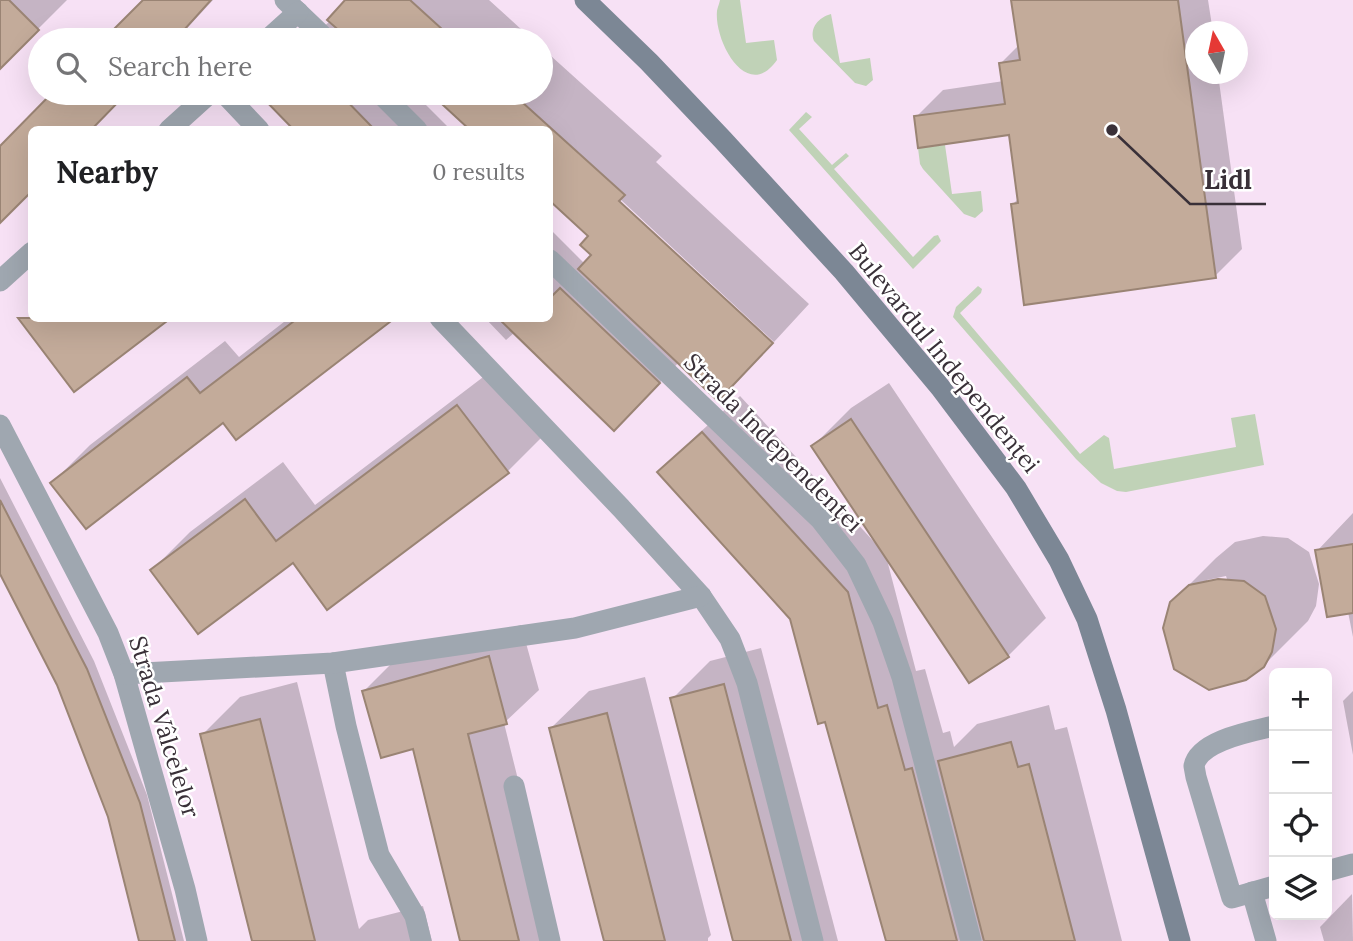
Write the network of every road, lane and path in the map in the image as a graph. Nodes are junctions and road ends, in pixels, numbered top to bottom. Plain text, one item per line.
1 (585, 0) edge
2 (291, 6) edge
3 (275, 28) edge
4 (314, 28) edge
5 (197, 105) edge
6 (235, 105) edge
7 (392, 105) edge
8 (173, 126) edge
9 (255, 126) edge
10 (413, 126) edge
11 (28, 256) edge
12 (553, 263) edge
13 (0, 281) edge
14 (444, 322) edge
15 (0, 425) edge
16 (701, 597) junction
17 (333, 663) junction
18 (124, 674) junction
19 (1269, 727) edge
20 (514, 786) dead end
21 (1353, 864) edge
22 (1332, 870) edge
23 (1269, 887) edge
24 (1252, 892) junction
25 (197, 941) edge
26 (421, 941) edge
27 (550, 941) edge
28 (813, 941) edge
29 (971, 941) edge
30 (1180, 941) edge
31 (1266, 941) edge

1 - 30 main road, Bulevardul Independenței
2 - 3 street
2 - 4 street
5 - 8 street
6 - 9 street
7 - 10 street
11 - 13 street
12 - 29 street, Strada Independenței
14 - 16 street
15 - 18 street, Strada Vâlcelelor
16 - 17 street
16 - 28 street
17 - 18 street
17 - 26 street
18 - 25 street, Strada Vâlcelelor
19 - 24 street
20 - 27 street
21 - 22 street
23 - 24 street
24 - 31 street

